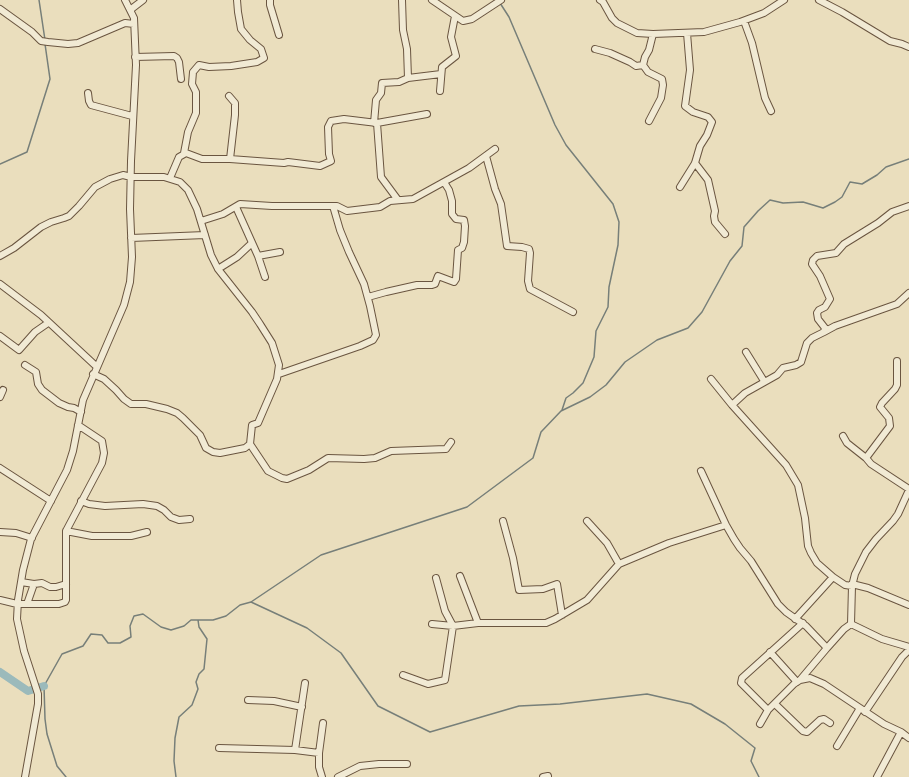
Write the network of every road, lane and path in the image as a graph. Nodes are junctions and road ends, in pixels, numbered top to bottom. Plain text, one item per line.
1 (125, 0) edge
2 (143, 0) edge
3 (237, 0) edge
4 (270, 0) edge
5 (402, 0) edge
6 (432, 0) edge
7 (501, 0) edge
8 (784, 0) edge
9 (820, 0) edge
10 (603, 1) edge
11 (0, 9) edge
12 (130, 10) junction
13 (455, 16) junction
14 (744, 21) junction
15 (134, 24) junction
16 (687, 33) junction
17 (279, 34) dead end
18 (653, 34) junction
19 (909, 47) edge
20 (595, 49) dead end
21 (135, 57) junction
22 (643, 65) junction
23 (441, 74) junction
24 (408, 78) junction
25 (181, 79) dead end
26 (440, 91) dead end
27 (88, 92) dead end
28 (230, 96) dead end
29 (771, 111) dead end
30 (427, 114) dead end
31 (132, 116) junction
32 (649, 121) dead end
33 (376, 123) junction
34 (495, 150) dead end
35 (184, 153) junction
36 (486, 156) junction
37 (230, 159) junction
38 (695, 164) junction
39 (131, 177) junction
40 (170, 178) junction
41 (444, 182) junction
42 (680, 187) dead end
43 (398, 200) junction
44 (236, 206) junction
45 (333, 206) junction
46 (909, 206) edge
47 (201, 221) junction
48 (725, 234) dead end
49 (205, 235) junction
50 (131, 238) junction
51 (252, 243) junction
52 (280, 252) dead end
53 (0, 256) edge
54 (258, 256) junction
55 (218, 270) junction
56 (265, 277) dead end
57 (0, 284) edge
58 (909, 294) edge
59 (368, 297) junction
60 (573, 312) dead end
61 (48, 323) junction
62 (824, 332) junction
63 (0, 336) edge
64 (746, 352) dead end
65 (897, 361) dead end
66 (26, 365) dead end
67 (97, 367) junction
68 (93, 374) junction
69 (279, 374) junction
70 (711, 379) dead end
71 (764, 381) junction
72 (732, 405) junction
73 (81, 412) junction
74 (78, 425) junction
75 (843, 436) dead end
76 (451, 442) dead end
77 (250, 444) junction
78 (866, 458) junction
79 (0, 468) edge
80 (701, 471) dead end
81 (909, 489) edge
82 (51, 501) junction
83 (81, 501) junction
84 (190, 519) dead end
85 (502, 521) dead end
86 (587, 521) dead end
87 (726, 525) junction
88 (66, 531) junction
89 (0, 532) edge
90 (147, 532) dead end
91 (32, 538) junction
92 (619, 564) junction
93 (460, 576) dead end
94 (833, 577) junction
95 (436, 578) dead end
96 (21, 582) junction
97 (34, 584) junction
98 (66, 584) junction
99 (852, 585) junction
100 (0, 600) edge
101 (17, 604) junction
102 (27, 604) junction
103 (909, 605) edge
104 (562, 614) junction
105 (795, 619) junction
106 (478, 623) junction
107 (803, 623) junction
108 (432, 624) dead end
109 (851, 624) junction
110 (453, 626) junction
111 (827, 648) junction
112 (909, 648) edge
113 (770, 652) junction
114 (403, 675) dead end
115 (799, 681) junction
116 (306, 683) dead end
117 (248, 700) dead end
118 (775, 704) junction
119 (302, 707) junction
120 (768, 710) junction
121 (862, 710) junction
122 (323, 723) dead end
123 (830, 723) dead end
124 (760, 724) dead end
125 (901, 732) junction
126 (909, 738) edge
127 (837, 746) dead end
128 (219, 748) dead end
129 (295, 750) junction
130 (319, 753) junction
131 (407, 764) dead end
132 (25, 777) edge
133 (322, 777) edge
134 (338, 777) edge
135 (877, 777) edge

1 - 12 street
2 - 12 street
3 - 35 street
4 - 17 street
5 - 24 street
6 - 13 street
7 - 13 street
8 - 14 street
9 - 19 street
10 - 18 street
11 - 15 street
12 - 15 street
13 - 23 street
14 - 16 street
14 - 29 street
15 - 21 street
16 - 18 street
16 - 38 street
18 - 22 street
20 - 22 street
21 - 25 street
21 - 31 street
22 - 32 street
23 - 24 street
23 - 26 street
24 - 33 street
27 - 31 street
28 - 37 street
30 - 33 street
31 - 39 street
33 - 37 street
33 - 43 street
34 - 36 street
35 - 37 street
35 - 40 street
36 - 41 street
36 - 60 street
38 - 42 street
38 - 48 street
39 - 40 street
39 - 50 street
39 - 53 street
40 - 47 street
41 - 43 street
41 - 59 street
43 - 45 street
44 - 45 street
44 - 47 street
44 - 51 street
45 - 59 street
46 - 62 street
47 - 49 street
49 - 50 street
49 - 55 street
50 - 67 street
51 - 54 street
51 - 55 street
52 - 54 street
54 - 56 street
55 - 69 street
57 - 61 street
58 - 62 street
59 - 69 street
61 - 63 street
61 - 67 street
62 - 71 street
64 - 71 street
65 - 78 street
66 - 73 street
67 - 68 street
68 - 73 street
68 - 77 street
69 - 77 street
70 - 72 street
71 - 72 street
72 - 94 street
73 - 74 street
74 - 82 street
74 - 83 street
75 - 78 street
76 - 77 street
78 - 81 street
79 - 82 street
80 - 87 street
81 - 99 street
82 - 91 street
83 - 84 street
83 - 88 street
85 - 104 street
86 - 92 street
87 - 92 street
87 - 105 street
88 - 90 street
88 - 98 street
89 - 91 street
91 - 96 street
92 - 104 street
93 - 106 street
94 - 99 street
94 - 105 street
95 - 110 street
96 - 97 street
96 - 101 street
97 - 98 street
97 - 102 street
98 - 102 street
99 - 103 street
99 - 109 street
100 - 101 street
101 - 102 street
101 - 132 street
104 - 106 street
105 - 107 street
106 - 110 street
107 - 111 street
107 - 113 street
108 - 110 street
109 - 111 street
109 - 112 street
110 - 114 street
111 - 115 street
112 - 121 street
113 - 115 street
113 - 120 street
115 - 118 street
115 - 121 street
116 - 119 street
117 - 119 street
118 - 120 street
118 - 123 street
119 - 129 street
120 - 124 street
121 - 125 street
121 - 127 street
122 - 130 street
125 - 126 street
125 - 135 street
128 - 129 street
129 - 130 street
130 - 133 street
131 - 134 street

